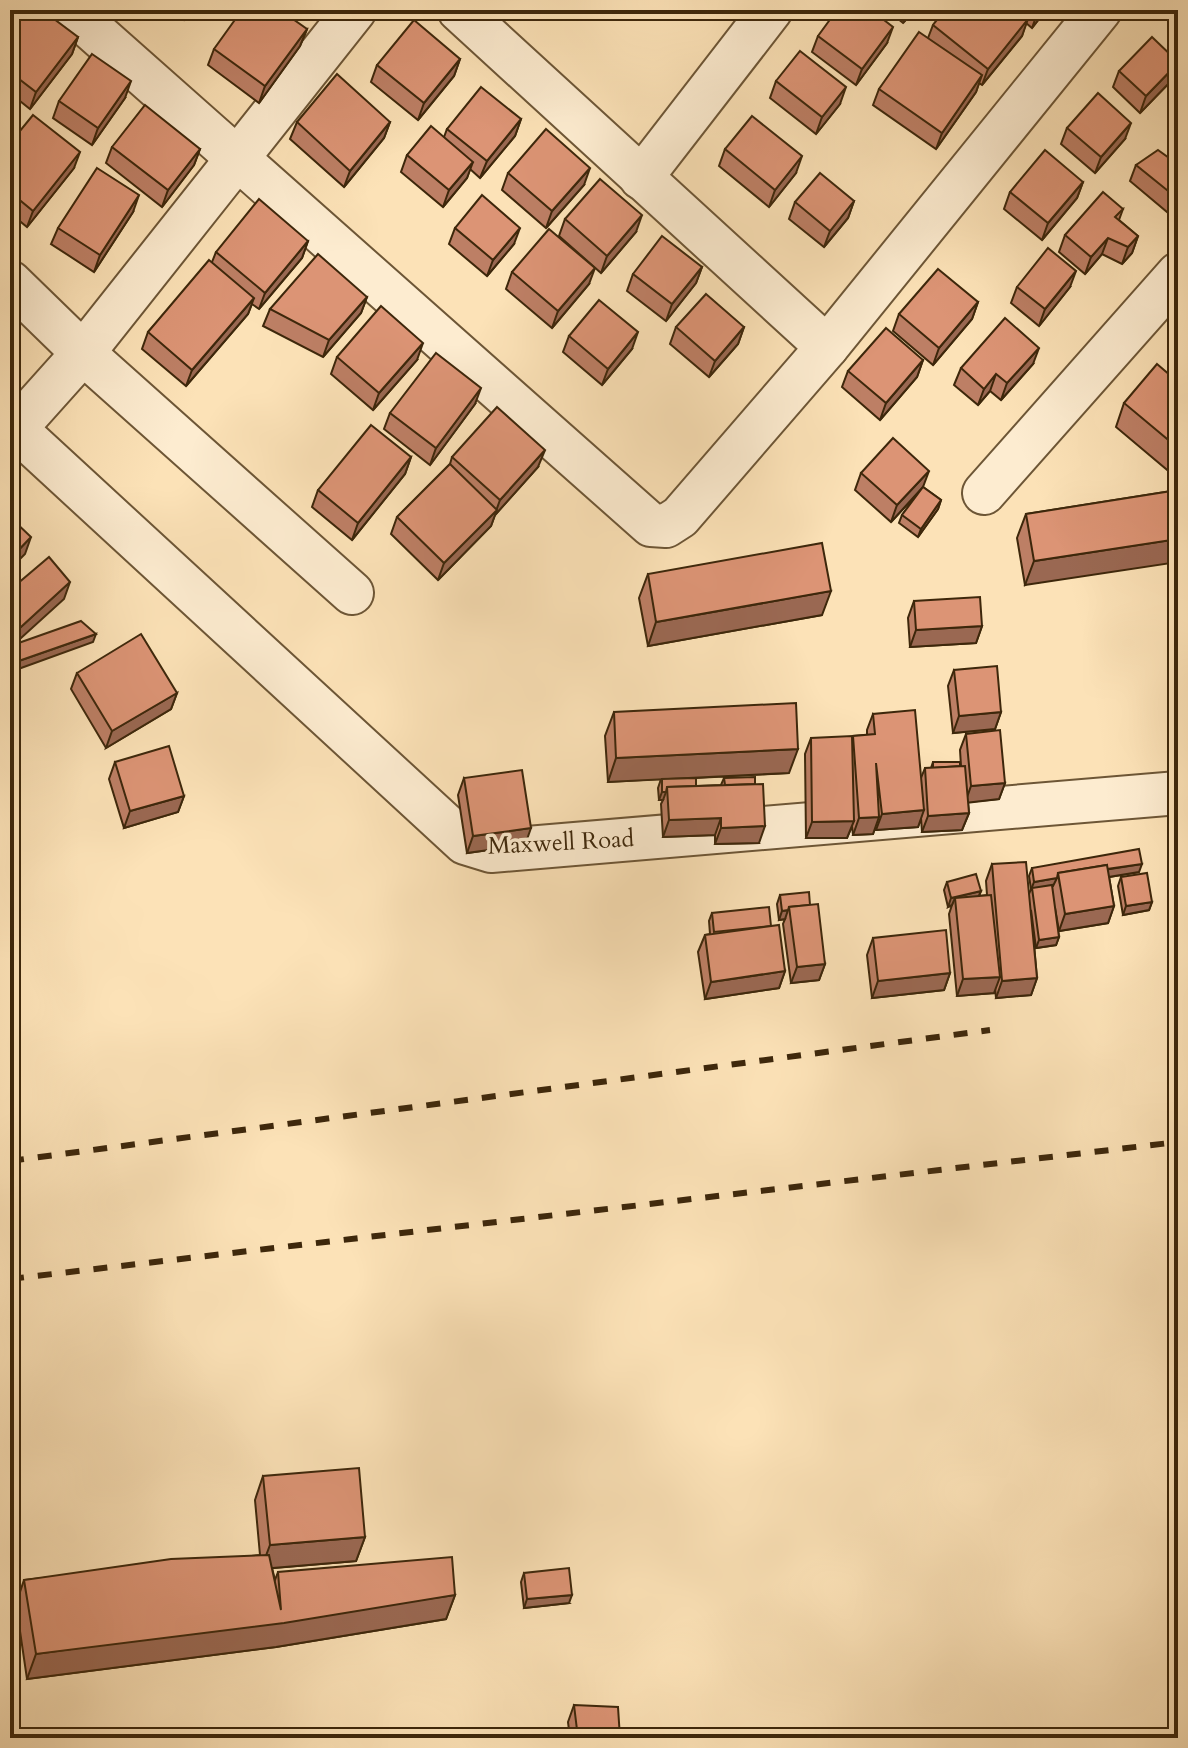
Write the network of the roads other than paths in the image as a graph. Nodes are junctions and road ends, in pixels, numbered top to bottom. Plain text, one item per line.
1 (70, 10) edge
2 (355, 10) edge
3 (459, 10) edge
4 (771, 10) edge
5 (1100, 10) edge
6 (236, 161) junction
7 (641, 178) junction
8 (1178, 274) edge
9 (10, 282) edge
10 (827, 347) junction
11 (83, 353) junction
12 (12, 426) edge
13 (984, 493) dead end
14 (352, 593) dead end
15 (1178, 793) edge

1 - 6 street
2 - 6 street
3 - 7 street
4 - 7 street
5 - 10 street
6 - 10 street
6 - 11 street
7 - 10 street
8 - 13 street
9 - 11 street
11 - 12 street
11 - 14 street
12 - 15 street, Maxwell Road

